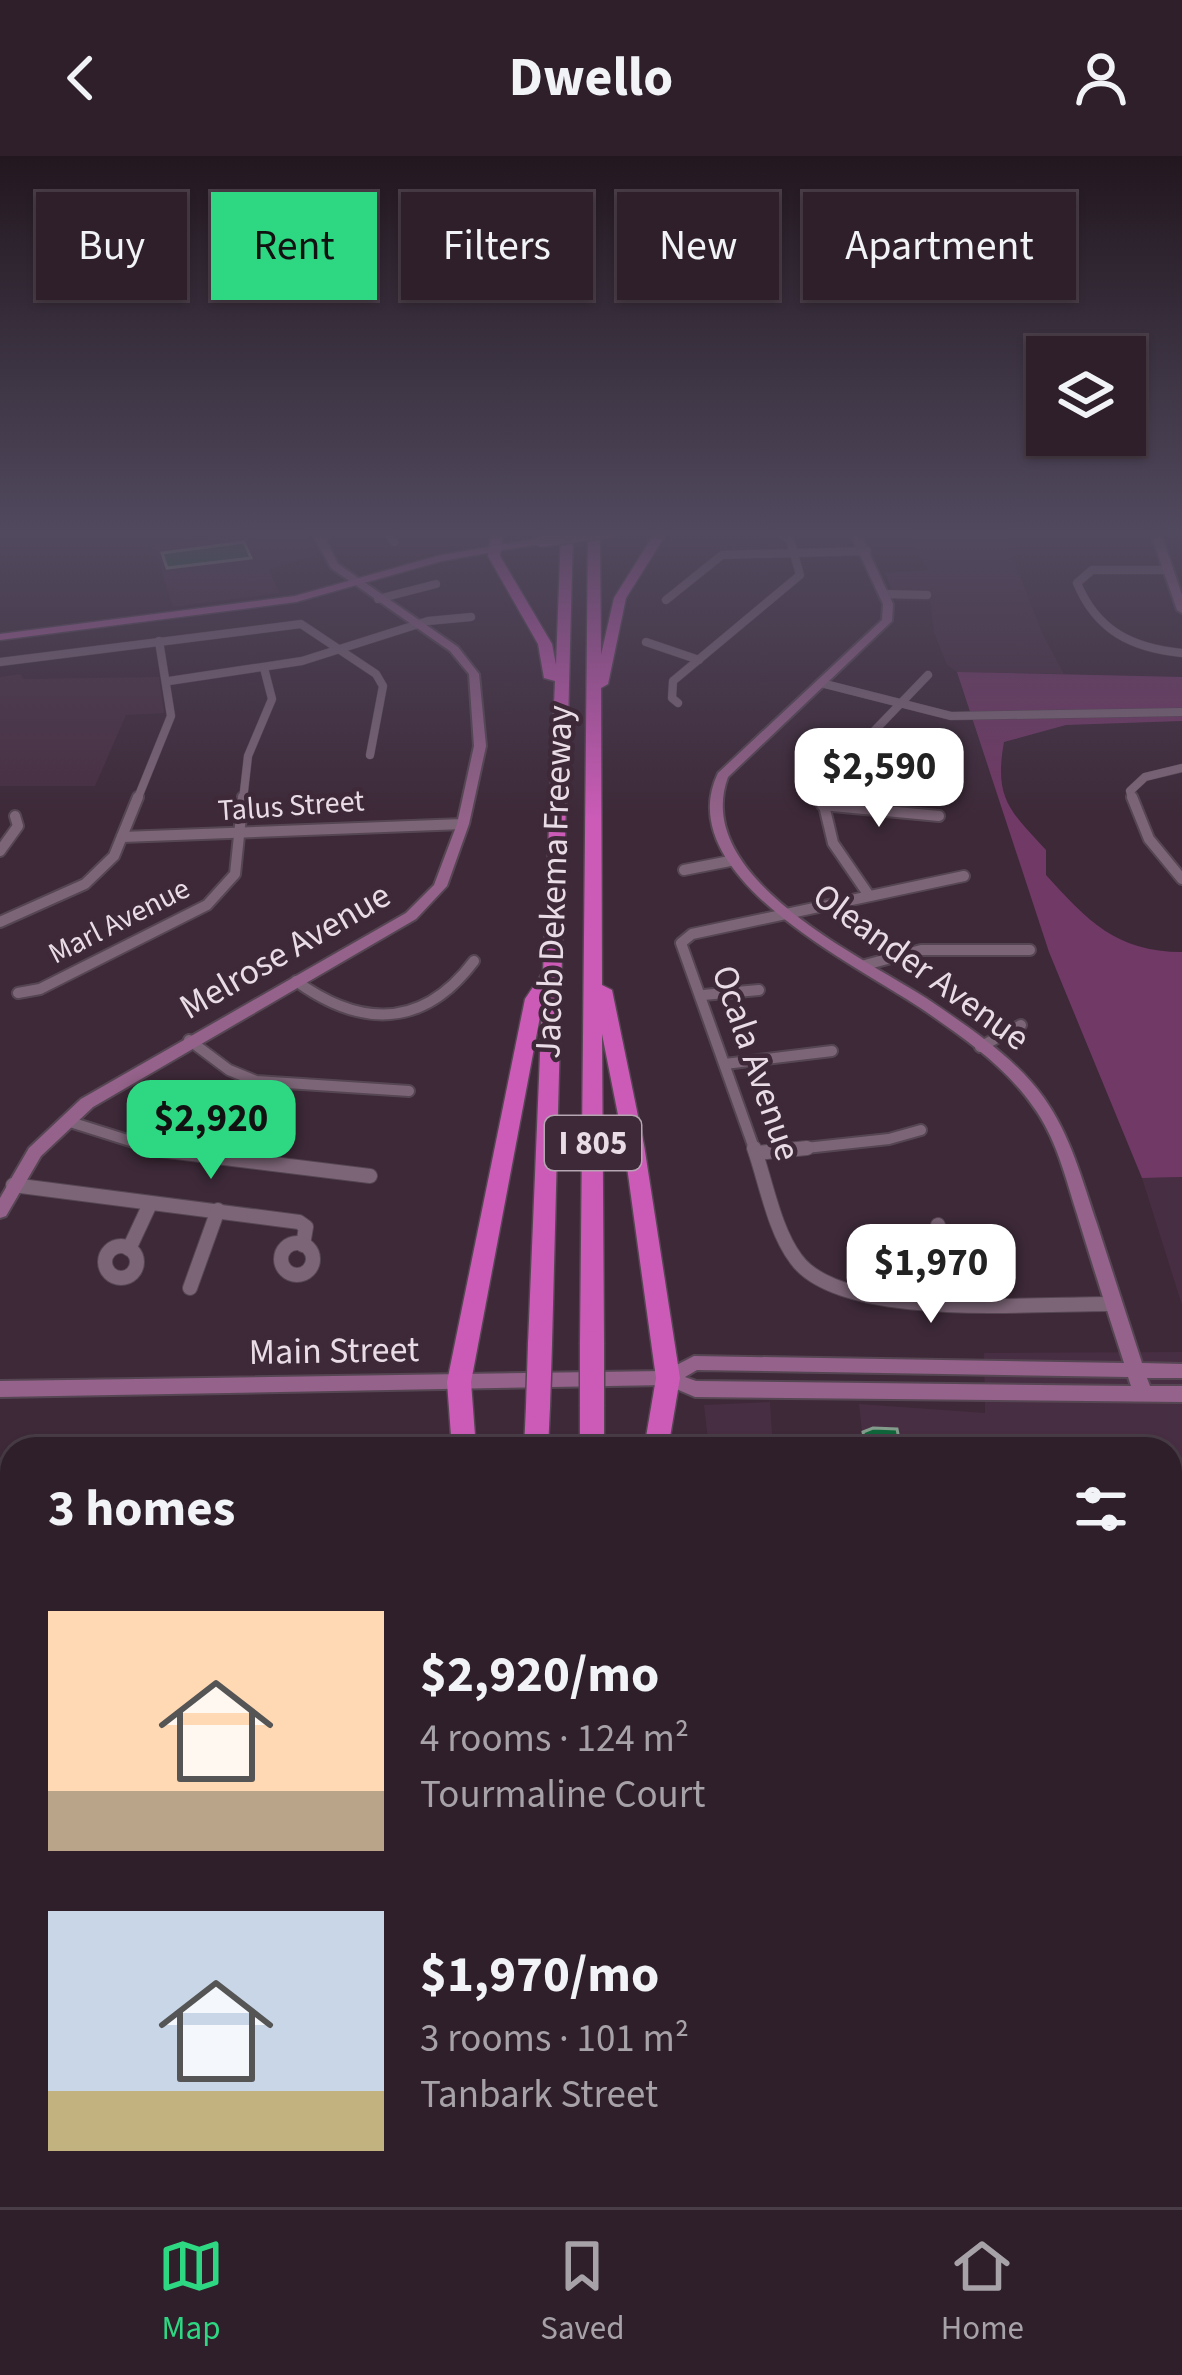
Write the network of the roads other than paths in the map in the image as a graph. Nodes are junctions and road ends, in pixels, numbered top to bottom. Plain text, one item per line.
1 (56, 627) edge
2 (278, 627) edge
3 (305, 627) edge
4 (412, 627) edge
5 (420, 627) edge
6 (534, 627) edge
7 (561, 627) edge
8 (593, 627) edge
9 (614, 627) edge
10 (740, 627) edge
11 (881, 627) edge
12 (1103, 627) edge
13 (0, 634) edge
14 (159, 641) junction
15 (646, 642) dead end
16 (340, 650) junction
17 (1182, 653) edge
18 (699, 660) junction
19 (0, 662) edge
20 (264, 668) junction
21 (928, 675) dead end
22 (169, 681) junction
23 (821, 683) junction
24 (678, 703) dead end
25 (899, 705) junction
26 (1182, 712) edge
27 (557, 715) junction
28 (592, 725) junction
29 (860, 745) junction
30 (370, 755) dead end
31 (920, 761) dead end
32 (1182, 768) edge
33 (822, 805) junction
34 (15, 816) dead end
35 (939, 816) dead end
36 (463, 824) junction
37 (239, 833) junction
38 (122, 837) junction
39 (0, 851) edge
40 (735, 860) junction
41 (684, 870) dead end
42 (964, 876) dead end
43 (1182, 879) edge
44 (868, 894) junction
45 (790, 913) junction
46 (0, 922) edge
47 (593, 942) junction
48 (1030, 950) dead end
49 (474, 961) dead end
50 (866, 965) junction
51 (551, 970) junction
52 (296, 980) junction
53 (759, 990) dead end
54 (18, 993) dead end
55 (703, 995) junction
56 (1021, 1025) dead end
57 (189, 1040) junction
58 (980, 1047) junction
59 (832, 1051) dead end
60 (725, 1064) junction
61 (409, 1091) dead end
62 (67, 1120) junction
63 (921, 1130) dead end
64 (756, 1154) junction
65 (370, 1176) dead end
66 (13, 1185) junction
67 (150, 1204) junction
68 (218, 1210) junction
69 (0, 1212) edge
70 (938, 1225) dead end
71 (303, 1245) dead end
72 (129, 1249) dead end
73 (190, 1288) dead end
74 (955, 1302) junction
75 (1114, 1304) junction
76 (988, 1369) junction
77 (1136, 1370) junction
78 (1182, 1371) edge
79 (668, 1378) junction
80 (459, 1382) junction
81 (0, 1389) edge
82 (1143, 1394) junction
83 (1182, 1394) edge
84 (992, 1395) junction
85 (463, 1437) edge
86 (537, 1437) edge
87 (592, 1437) edge
88 (658, 1437) edge

1 - 13 main road
2 - 14 street
3 - 16 street
4 - 16 street
5 - 36 street, Melrose Avenue
6 - 27 highway
7 - 27 highway, Jacob Dekema Freeway / I 805
8 - 28 highway, Jacob Dekema Freeway / I 805
9 - 28 highway
10 - 18 street
11 - 23 street, Oleander Avenue
12 - 17 street
14 - 19 street
14 - 22 street
15 - 18 street
16 - 20 street
16 - 30 street
18 - 24 street
20 - 22 street
20 - 37 street, Marl Avenue
21 - 25 street
22 - 38 street
23 - 25 street
23 - 40 street, Oleander Avenue
25 - 26 street
25 - 29 street
27 - 51 highway, Jacob Dekema Freeway / I 805
28 - 47 highway, Jacob Dekema Freeway / I 805
29 - 31 street
29 - 33 street
32 - 43 street
33 - 35 street
33 - 44 street
34 - 39 street
36 - 37 street, Talus Street
36 - 52 street, Melrose Avenue
37 - 38 street, Talus Street
37 - 54 street, Marl Avenue
38 - 46 street
40 - 41 street
40 - 45 street, Oleander Avenue
42 - 44 street
44 - 45 street
45 - 50 street, Oleander Avenue
45 - 55 street, Ocala Avenue
47 - 79 highway
47 - 87 highway, Jacob Dekema Freeway / I 805, bridge
48 - 50 street
49 - 52 street
50 - 58 street, Oleander Avenue
51 - 80 highway
51 - 86 highway, Jacob Dekema Freeway / I 805, bridge
52 - 57 street, Melrose Avenue
53 - 55 street
55 - 60 street, Ocala Avenue
56 - 58 street
57 - 61 street
57 - 62 street, Melrose Avenue
58 - 75 street, Oleander Avenue
59 - 60 street
60 - 64 street, Ocala Avenue
62 - 65 street
62 - 66 street, Melrose Avenue
63 - 64 street
64 - 74 street, Ocala Avenue
66 - 67 street
66 - 69 street, Melrose Avenue
67 - 68 street
67 - 72 street
68 - 71 street
68 - 73 street
70 - 74 street
74 - 75 street
75 - 77 street, Oleander Avenue
76 - 77 street, Main Street
76 - 79 street, Main Street
76 - 84 street
77 - 78 street, Main Street
77 - 82 street, Oleander Avenue
79 - 80 street, Main Street
79 - 84 street, Main Street
79 - 88 highway
80 - 81 street, Main Street
80 - 85 highway
82 - 83 street, Main Street
82 - 84 street, Main Street

